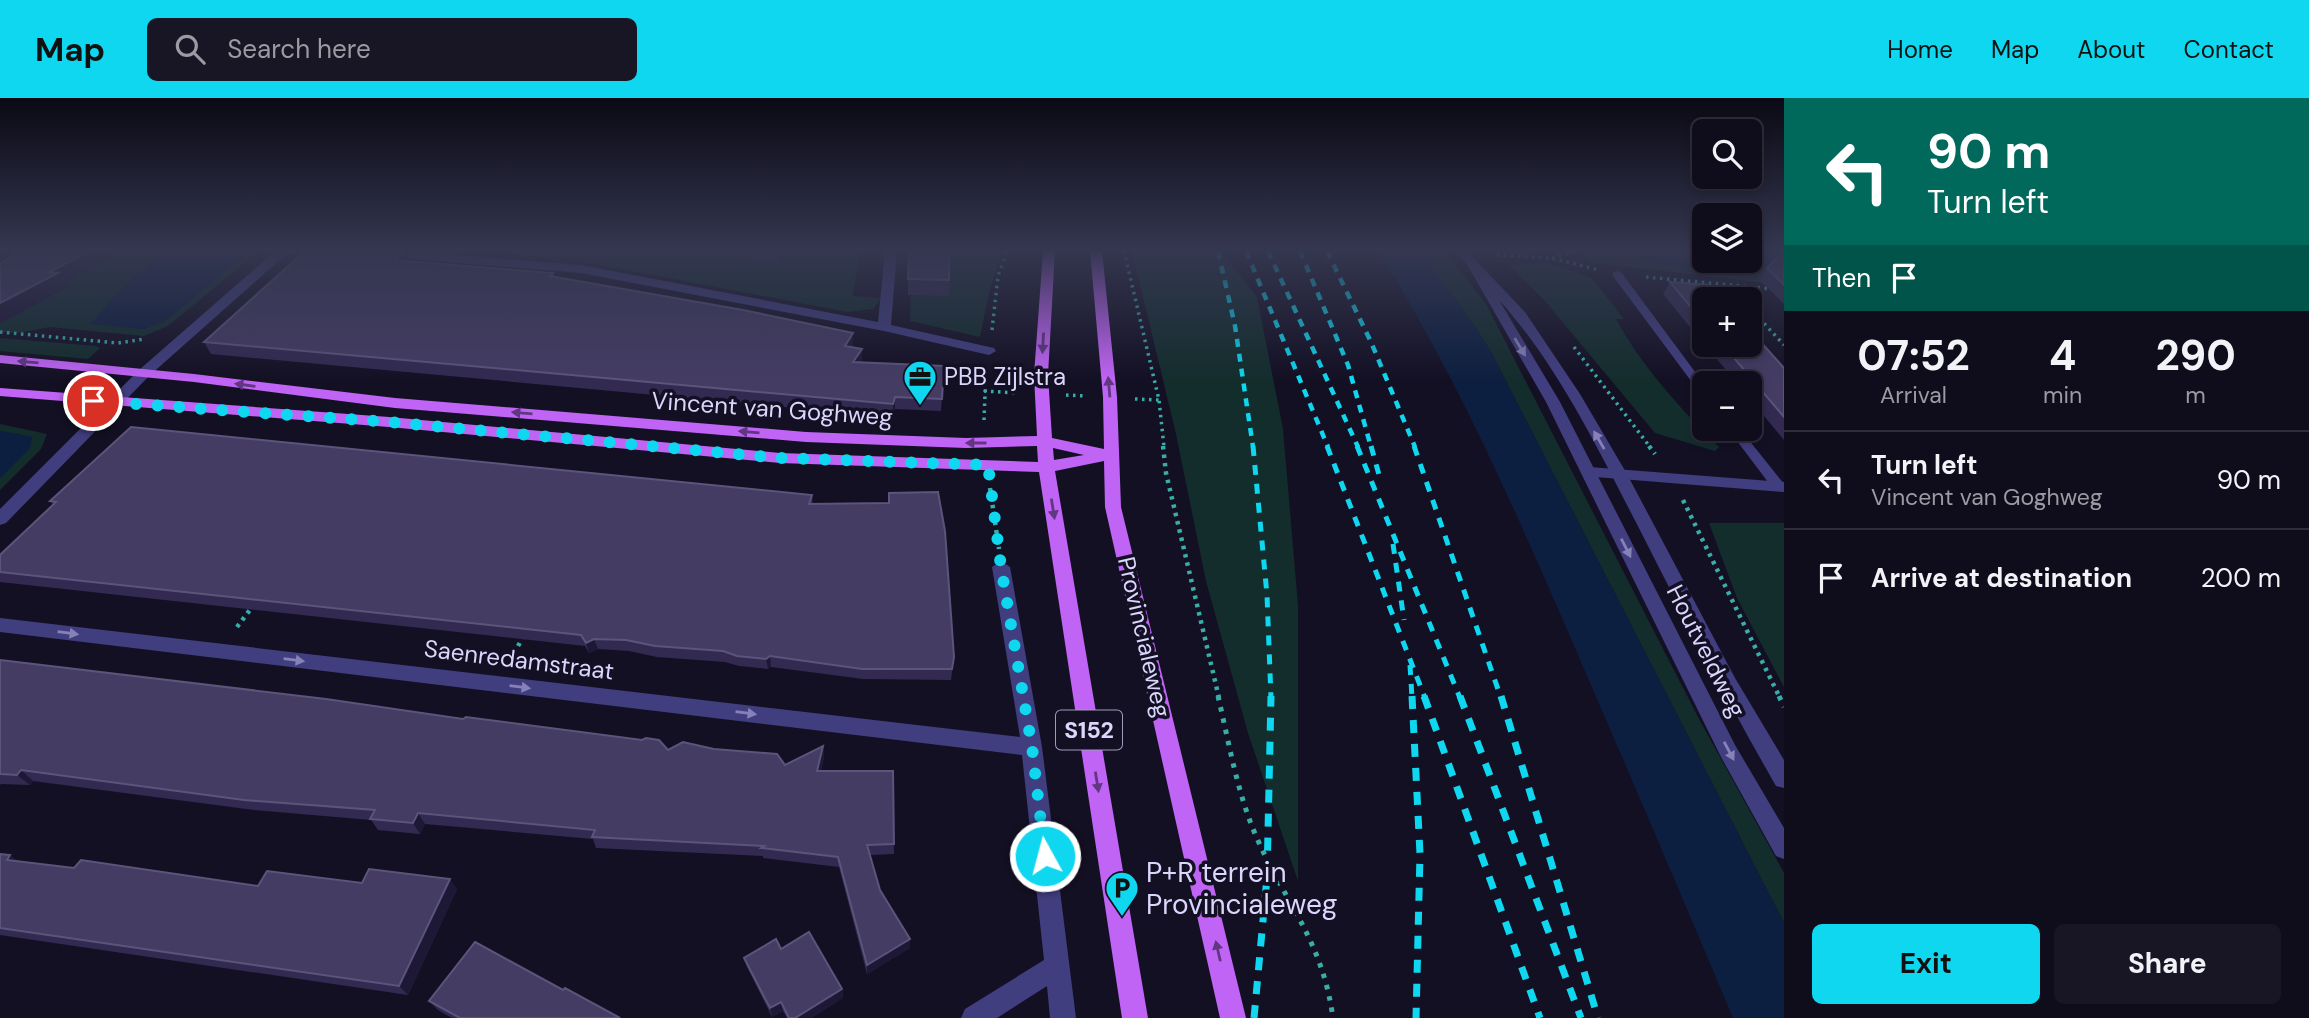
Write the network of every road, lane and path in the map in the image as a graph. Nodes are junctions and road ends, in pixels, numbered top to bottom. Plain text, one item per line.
1 (234, 294) edge
2 (711, 294) edge
3 (887, 294) edge
4 (1047, 294) edge
5 (1100, 294) edge
6 (1134, 294) edge
7 (1489, 294) edge
8 (1499, 294) edge
9 (1632, 294) edge
10 (1762, 321) edge
11 (884, 327) junction
12 (0, 332) edge
13 (118, 343) dead end
14 (1784, 345) edge
15 (989, 351) dead end
16 (0, 359) edge
17 (144, 373) junction
18 (1692, 375) edge
19 (984, 391) dead end
20 (0, 392) edge
21 (1041, 394) junction
22 (1110, 397) junction
23 (1159, 400) junction
24 (114, 403) junction
25 (1044, 441) junction
26 (1744, 441) edge
27 (1111, 456) junction
28 (988, 465) junction
29 (1046, 467) junction
30 (1589, 472) junction
31 (1619, 474) junction
32 (1782, 487) edge
33 (0, 519) edge
34 (1001, 567) joint
35 (260, 597) edge
36 (0, 625) edge
37 (528, 626) edge
38 (218, 650) junction
39 (498, 684) junction
40 (1032, 747) junction
41 (1784, 779) edge
42 (1784, 849) edge
43 (1058, 965) junction
44 (974, 1018) edge
45 (1063, 1018) edge
46 (1135, 1018) edge
47 (1233, 1018) edge
48 (1333, 1018) edge

1 - 17 street
2 - 11 street
3 - 11 street
4 -> 21 main road, S152
22 -> 5 main road, Provincialeweg
6 - 23 path
7 -> 30 street, Houtveldweg
31 -> 8 street, Houtveldweg
9 - 18 lane
10 - 14 path
11 - 15 street
12 - 13 path
17 -> 16 main road, Vincent van Goghweg
17 - 24 street
25 -> 17 main road, Vincent van Goghweg
19 - 21 path
20 - 24 main road, Vincent van Goghweg
21 - 22 path
21 - 25 main road, S152
22 - 23 path
22 - 27 main road, Provincialeweg
23 - 48 path
24 - 28 main road, Vincent van Goghweg
24 - 33 street
25 - 27 main road, Vincent van Goghweg
25 - 29 main road, S152
26 - 32 lane
27 - 29 main road, Vincent van Goghweg
47 -> 27 main road, Provincialeweg
28 - 29 main road, Vincent van Goghweg
28 - 34 path
29 -> 46 main road, S152
30 - 31 street
30 -> 42 street, Houtveldweg
31 - 32 street
31 - 41 street, Houtveldweg
34 - 40 street
35 - 38 path
36 -> 38 street, Saenredamstraat
37 - 39 path
38 -> 39 street, Saenredamstraat
39 -> 40 street, Saenredamstraat
40 - 43 street
43 - 44 street
43 - 45 street

